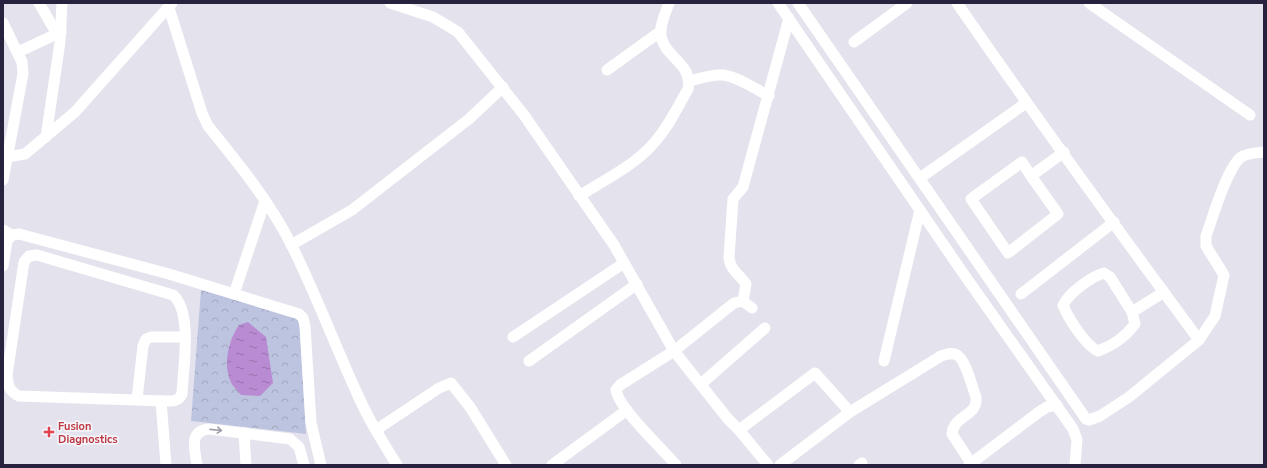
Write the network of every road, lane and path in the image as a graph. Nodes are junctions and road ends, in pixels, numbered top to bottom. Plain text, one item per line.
1 (39, 3) edge
2 (62, 3) edge
3 (390, 3) edge
4 (669, 3) edge
5 (778, 3) edge
6 (798, 3) edge
7 (907, 3) edge
8 (957, 3) edge
9 (1089, 3) edge
10 (171, 6) edge
11 (789, 18) junction
12 (3, 23) edge
13 (661, 31) junction
14 (61, 32) junction
15 (854, 42) dead end
16 (18, 52) junction
17 (607, 70) dead end
18 (690, 81) junction
19 (503, 87) junction
20 (769, 96) junction
21 (1026, 103) junction
22 (1250, 115) dead end
23 (46, 137) junction
24 (1064, 152) junction
25 (1264, 152) edge
26 (7, 157) junction
27 (1031, 176) junction
28 (920, 178) junction
29 (3, 180) edge
30 (580, 196) junction
31 (265, 201) junction
32 (920, 210) junction
33 (1114, 222) junction
34 (8, 233) edge
35 (291, 245) junction
36 (624, 263) junction
37 (3, 266) edge
38 (637, 284) junction
39 (1164, 292) junction
40 (234, 294) junction
41 (1021, 294) dead end
42 (1132, 312) junction
43 (303, 318) junction
44 (324, 319) junction
45 (765, 328) dead end
46 (185, 337) junction
47 (513, 337) dead end
48 (1199, 340) junction
49 (674, 351) junction
50 (529, 361) dead end
51 (884, 361) dead end
52 (701, 384) junction
53 (137, 399) junction
54 (161, 401) junction
55 (1057, 405) junction
56 (627, 410) junction
57 (850, 412) junction
58 (376, 430) junction
59 (739, 430) junction
60 (244, 433) junction
61 (970, 464) edge
62 (166, 465) edge
63 (197, 465) edge
64 (246, 465) edge
65 (304, 465) edge
66 (321, 465) edge
67 (397, 465) edge
68 (506, 465) edge
69 (552, 465) edge
70 (676, 465) edge
71 (768, 465) edge
72 (780, 465) edge
73 (1075, 465) edge

1 - 14 street
2 - 14 street
3 - 19 street
4 - 13 street
5 - 11 street
6 - 28 street
7 - 15 street
8 - 21 street
9 - 22 street
10 - 23 street
10 - 31 street
11 - 20 street
11 - 32 street
12 - 16 street
13 - 17 street
13 - 18 street
14 - 16 street
14 - 23 street
16 - 26 street
18 - 20 street
18 - 30 street
19 - 30 street
19 - 35 street
20 - 49 street
21 - 24 street
21 - 28 street
23 - 26 street
24 - 27 street
24 - 33 street
25 - 48 street
26 - 29 street
27 - 27 street
28 - 48 street
30 - 36 street
31 - 35 street
31 - 40 street
32 - 51 street
32 - 55 street
33 - 39 street
33 - 41 street
34 - 37 street
34 - 40 street
35 - 44 street
36 - 38 street
36 - 47 street
38 - 49 street
38 - 50 street
39 - 42 street
39 - 48 street
40 - 43 street
42 - 42 street
43 - 44 street
43 - 66 street
44 - 58 street
45 - 52 street
46 - 53 street
46 - 53 street
46 - 54 street
49 - 52 street
49 - 56 street
52 - 59 street
53 - 54 street
54 - 62 street
55 - 61 street
55 - 73 street
56 - 69 street
56 - 70 street
57 - 59 street
57 - 61 street
57 - 72 street
58 - 67 street
58 - 68 street
59 - 71 street
63 -> 60 street
60 - 64 street
60 - 65 street

